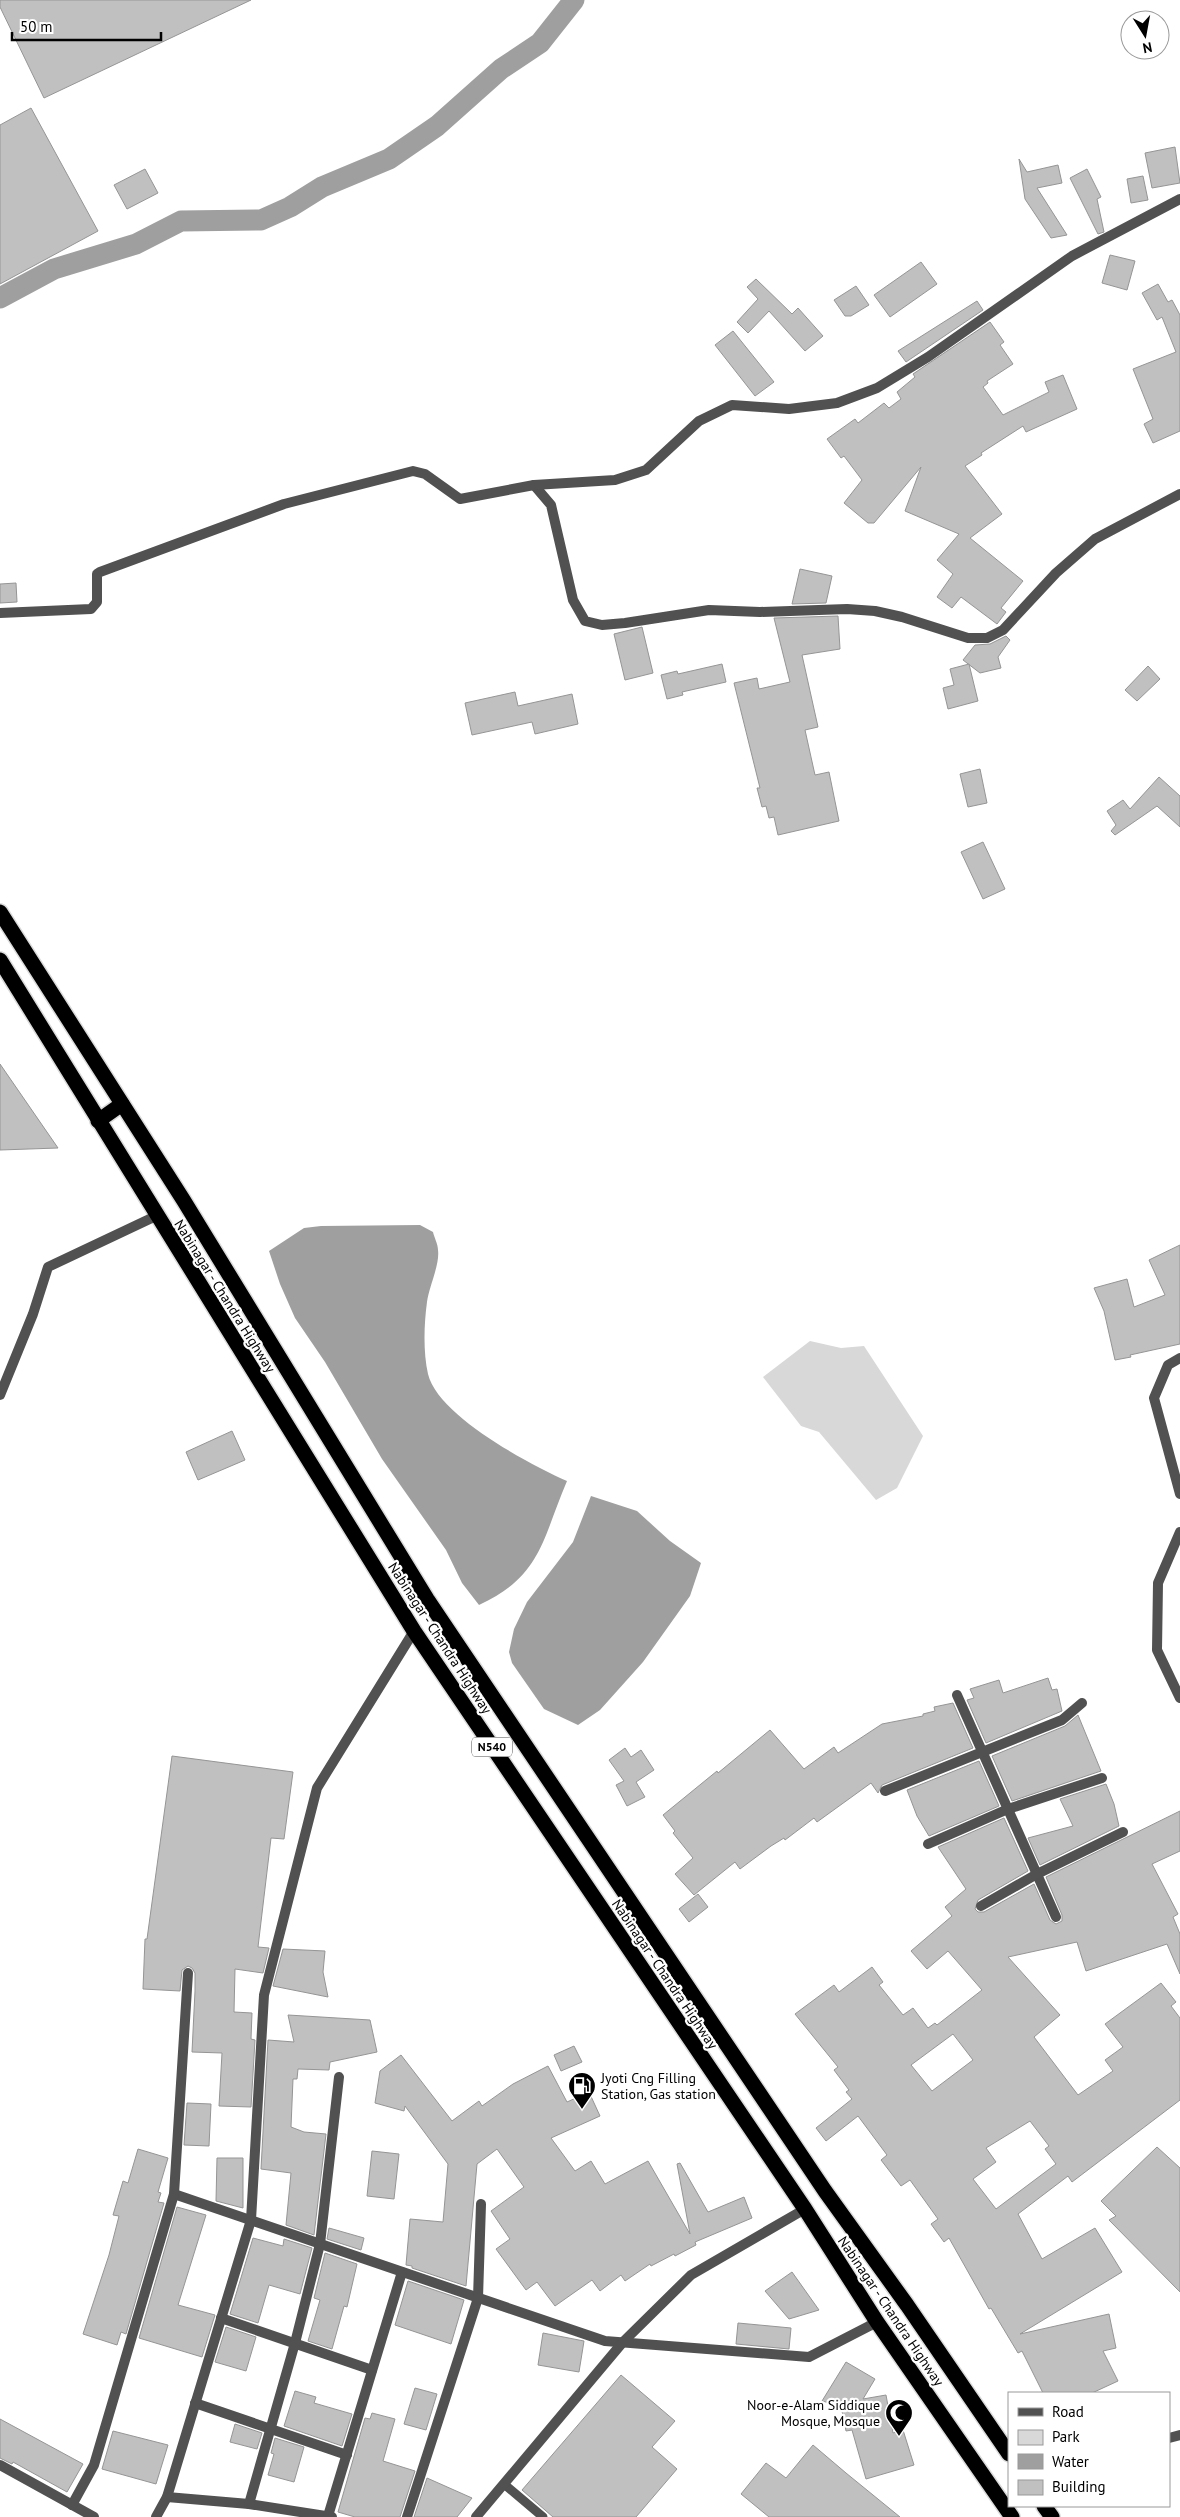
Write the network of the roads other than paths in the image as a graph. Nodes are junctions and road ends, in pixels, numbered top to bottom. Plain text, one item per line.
1 (1180, 199) edge
2 (534, 485) junction
3 (1180, 494) edge
4 (0, 613) edge
5 (0, 912) edge
6 (0, 960) edge
7 (122, 1104) junction
8 (98, 1121) junction
9 (156, 1216) junction
10 (1180, 1358) edge
11 (0, 1395) edge
12 (1180, 1494) edge
13 (1180, 1532) edge
14 (414, 1631) junction
15 (958, 1695) dead end
16 (1180, 1698) edge
17 (1082, 1703) dead end
18 (982, 1751) junction
19 (1102, 1778) dead end
20 (886, 1792) dead end
21 (1008, 1810) junction
22 (1123, 1832) dead end
23 (928, 1844) dead end
24 (1037, 1874) junction
25 (981, 1906) dead end
26 (1056, 1917) dead end
27 (188, 1973) dead end
28 (339, 2078) dead end
29 (174, 2194) junction
30 (481, 2204) dead end
31 (805, 2209) junction
32 (251, 2220) junction
33 (320, 2244) junction
34 (402, 2272) junction
35 (478, 2298) junction
36 (221, 2318) junction
37 (877, 2322) junction
38 (622, 2342) junction
39 (295, 2343) junction
40 (372, 2370) junction
41 (195, 2403) junction
42 (271, 2429) junction
43 (1008, 2453) edge
44 (346, 2455) junction
45 (0, 2465) edge
46 (504, 2484) junction
47 (167, 2497) junction
48 (249, 2504) junction
49 (72, 2505) junction
50 (330, 2516) edge
51 (94, 2517) edge
52 (156, 2517) edge
53 (407, 2517) edge
54 (476, 2517) edge
55 (543, 2517) edge
56 (1012, 2517) edge

1 - 2 street
2 - 3 street
2 - 4 street
5 - 7 highway, Nabinagar - Chandra Highway / N540
6 - 8 highway, Nabinagar - Chandra Highway / N540
7 - 8 highway
7 - 43 highway, Nabinagar - Chandra Highway / N540
8 - 9 highway, Nabinagar - Chandra Highway / N540
9 - 11 street
9 - 14 highway, Nabinagar - Chandra Highway / N540
10 - 12 street
13 - 16 street
14 - 31 highway, Nabinagar - Chandra Highway / N540
14 - 32 street
15 - 18 street
17 - 18 street
18 - 20 street
18 - 21 street
19 - 21 street
21 - 23 street
21 - 24 street
22 - 24 street
24 - 25 street
24 - 26 street
27 - 29 street
28 - 33 street
29 - 32 street
29 - 49 street
30 - 35 street
31 - 37 highway, Nabinagar - Chandra Highway / N540
31 - 38 street
32 - 33 street
32 - 36 street
33 - 34 street
33 - 39 street
34 - 35 street
34 - 40 street
35 - 38 street
35 - 53 street
36 - 39 street
36 - 41 street
37 - 38 street
37 - 56 highway, Nabinagar - Chandra Highway / N540
38 - 46 street
39 - 40 street
39 - 42 street
40 - 44 street
41 - 42 street
41 - 47 street
42 - 44 street
42 - 48 street
44 - 50 street
45 - 49 street
46 - 54 street
46 - 55 lane
47 - 48 street
47 - 52 street
48 - 50 street
49 - 51 street

